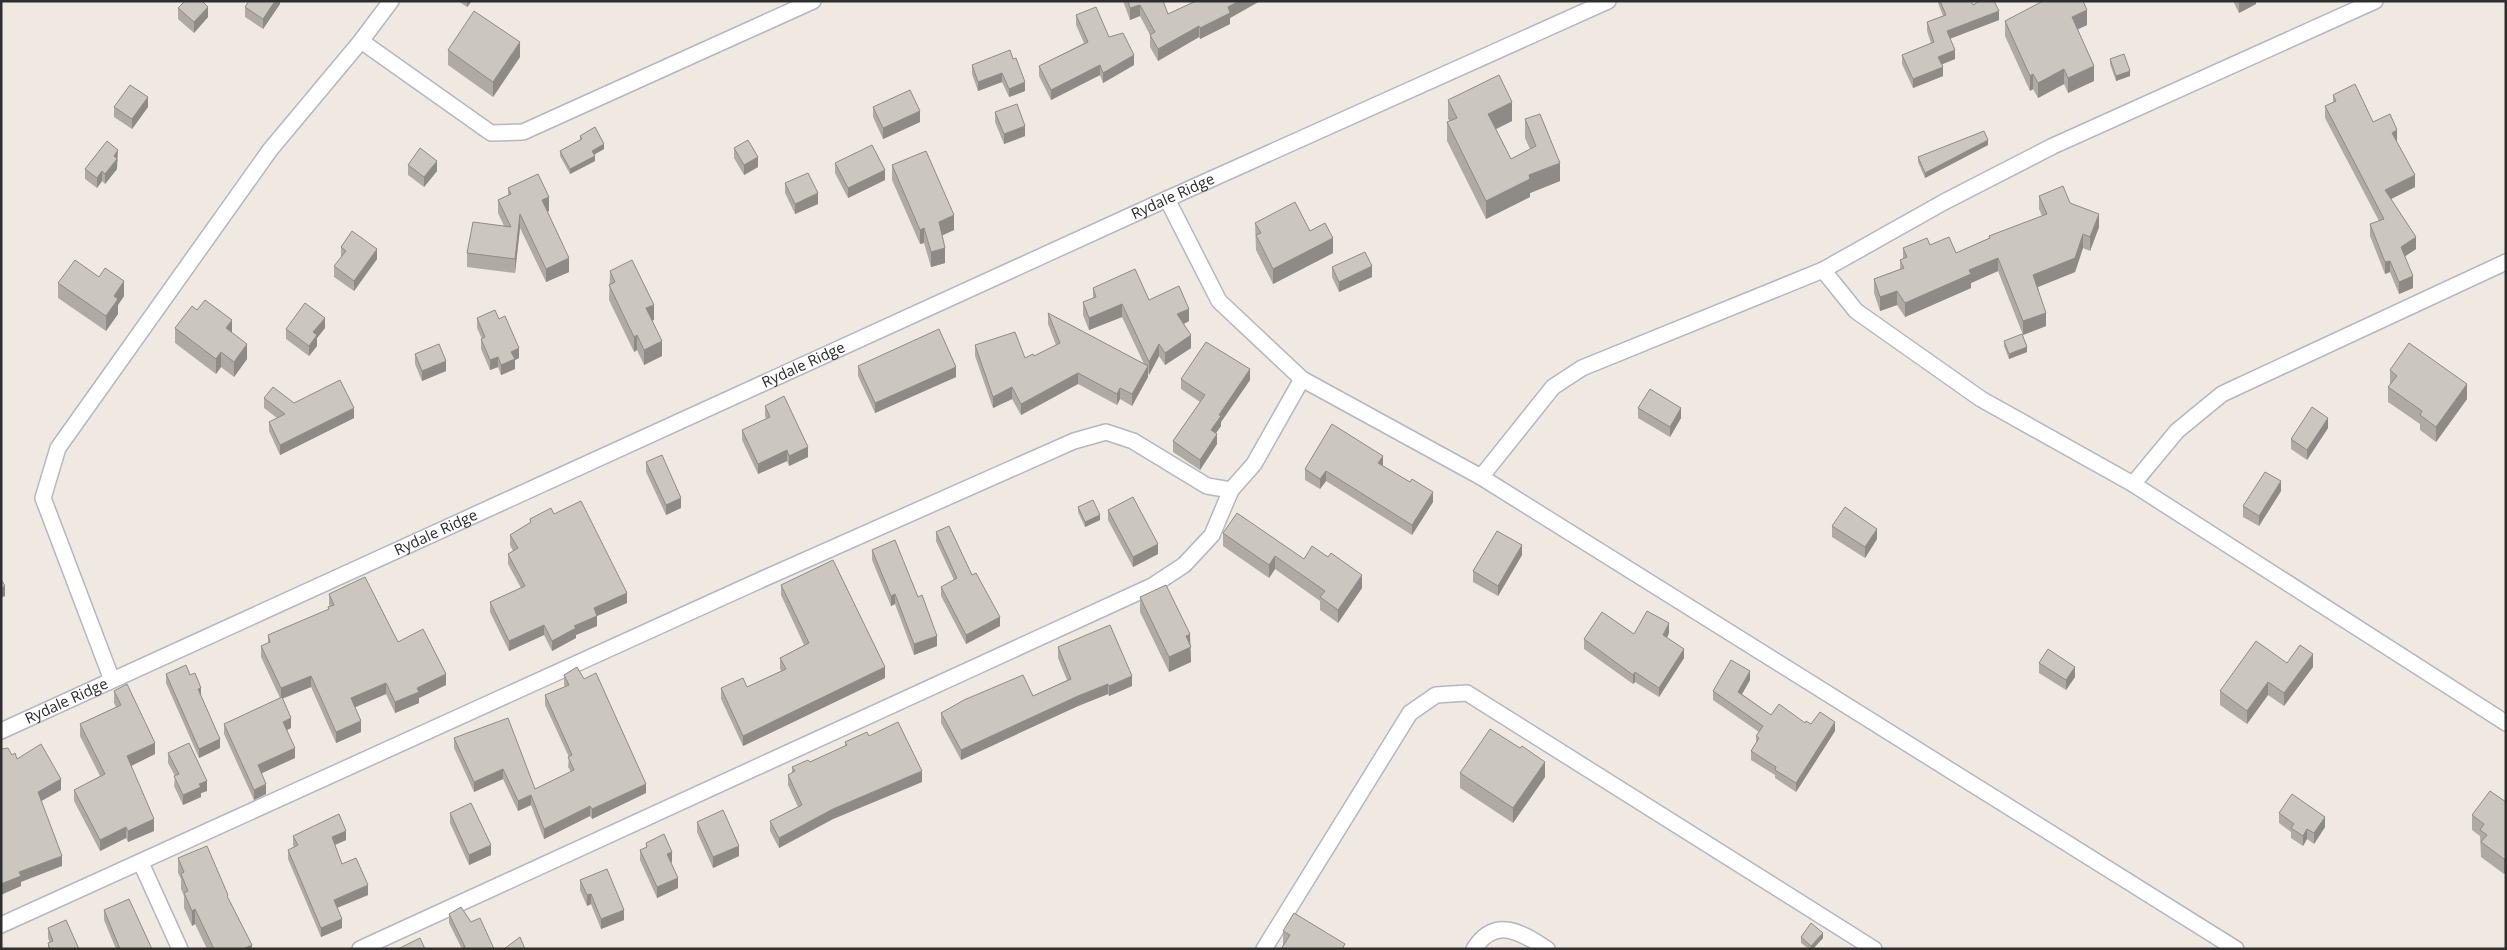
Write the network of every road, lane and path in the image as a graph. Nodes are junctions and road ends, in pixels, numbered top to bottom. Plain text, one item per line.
1 (391, 1) edge
2 (813, 1) edge
3 (1608, 1) edge
4 (2374, 1) edge
5 (361, 41) junction
6 (1167, 199) junction
7 (2506, 262) edge
8 (1823, 270) junction
9 (1302, 379) junction
10 (1481, 477) junction
11 (2134, 484) junction
12 (1232, 490) junction
13 (112, 680) junction
14 (2506, 723) edge
15 (1, 731) edge
16 (141, 863) junction
17 (1, 925) edge
18 (180, 949) edge
19 (360, 949) edge
20 (1264, 949) edge
21 (1474, 949) edge
22 (1547, 949) edge
23 (1874, 949) edge
24 (2236, 949) edge

1 - 5 street
2 - 5 street
3 - 6 street, Rydale Ridge
4 - 8 street
5 - 13 street
6 - 9 street
6 - 13 street, Rydale Ridge
7 - 11 street
8 - 10 street
8 - 11 street
9 - 10 street
9 - 12 street
10 - 24 street
11 - 14 street
12 - 16 street
12 - 19 street
13 - 15 street, Rydale Ridge
16 - 17 street
16 - 18 street
20 - 23 street
21 - 22 street

